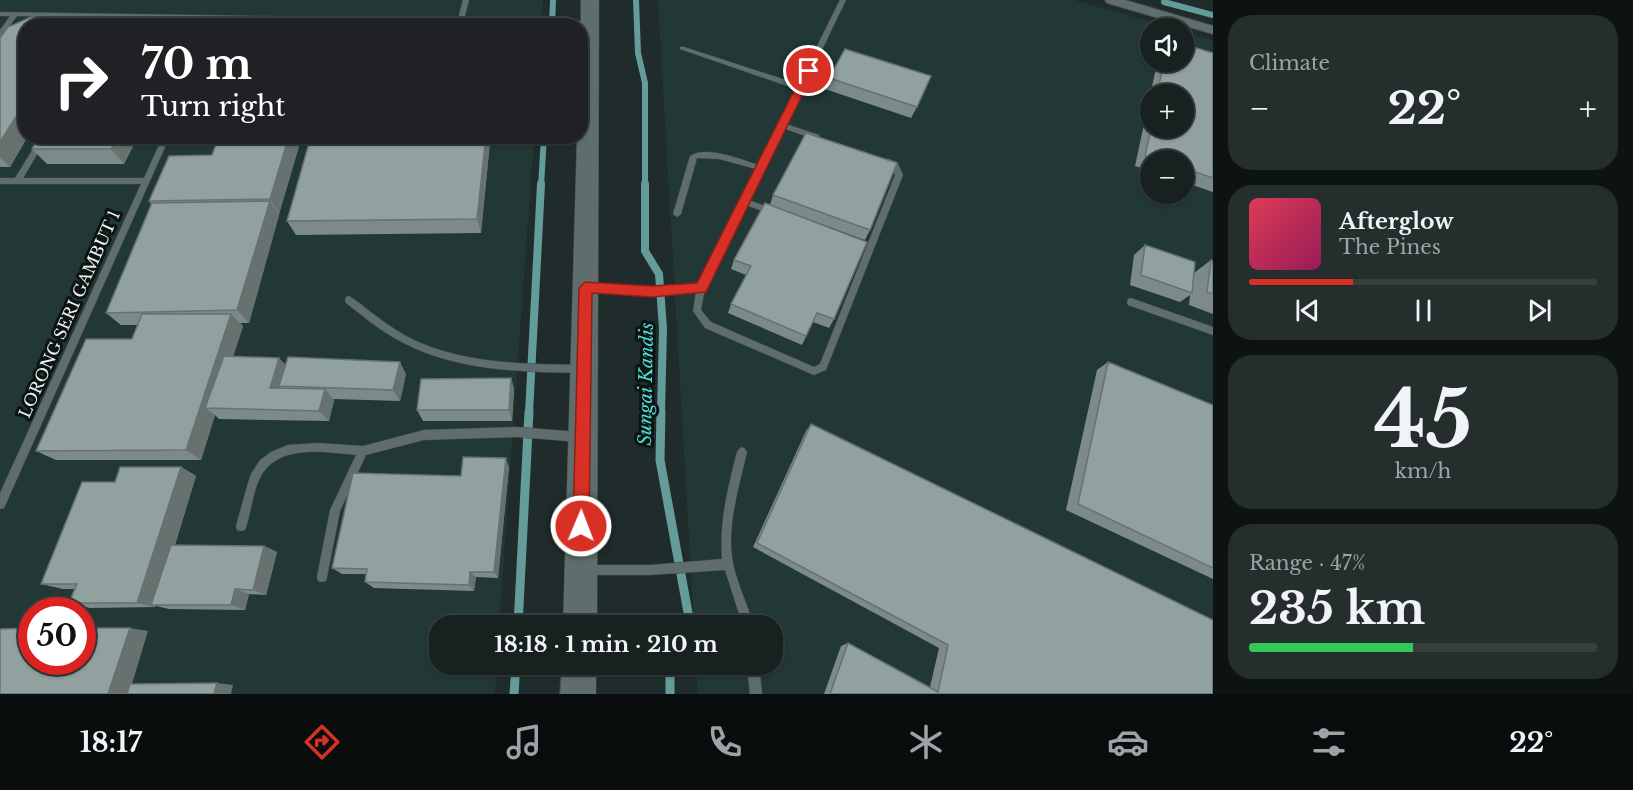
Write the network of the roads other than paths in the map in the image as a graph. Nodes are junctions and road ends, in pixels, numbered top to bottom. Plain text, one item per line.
1 (466, 0) edge
2 (843, 0) edge
3 (1111, 0) edge
4 (1142, 4) edge
5 (590, 12) edge
6 (0, 14) edge
7 (15, 14) junction
8 (117, 15) junction
9 (115, 18) edge
10 (162, 18) edge
11 (462, 18) edge
12 (575, 18) edge
13 (1213, 30) edge
14 (0, 35) edge
15 (682, 48) dead end
16 (801, 88) junction
17 (588, 122) edge
18 (782, 125) junction
19 (826, 141) edge
20 (40, 144) edge
21 (162, 144) edge
22 (588, 144) edge
23 (883, 160) edge
24 (760, 168) junction
25 (0, 181) edge
26 (17, 181) junction
27 (146, 181) junction
28 (744, 201) junction
29 (677, 214) dead end
30 (786, 217) edge
31 (860, 244) edge
32 (870, 248) junction
33 (585, 288) junction
34 (701, 288) junction
35 (349, 300) dead end
36 (1131, 302) dead end
37 (1213, 332) edge
38 (584, 369) junction
39 (583, 437) junction
40 (363, 451) junction
41 (742, 452) dead end
42 (4, 488) edge
43 (0, 504) edge
44 (241, 526) dead end
45 (728, 564) junction
46 (580, 570) junction
47 (322, 577) dead end
48 (580, 615) edge
49 (745, 615) edge
50 (579, 675) edge
51 (754, 675) edge
52 (578, 694) edge
53 (756, 694) edge

1 - 11 lane
2 - 16 lane
3 - 4 street
4 - 13 street
5 - 12 lane
5 - 17 main road
6 - 7 lane
7 - 8 lane
7 - 14 lane
8 - 9 lane
8 - 10 lane
15 - 16 lane
16 - 18 lane
18 - 19 lane
18 - 24 lane
20 - 26 lane
21 - 27 lane, LORONG SERI GAMBUT 1
22 - 33 main road
23 - 32 lane
24 - 28 lane
24 - 29 lane
25 - 26 lane
26 - 27 lane
27 - 42 lane, LORONG SERI GAMBUT 1
28 - 30 lane
28 - 34 lane
31 - 32 lane
32 - 34 lane
33 - 34 lane
33 - 38 main road
35 - 38 lane
36 - 37 lane
38 - 39 main road
39 - 40 lane
39 - 46 main road
40 - 44 lane
40 - 47 lane
41 - 45 lane
42 - 43 lane, LORONG SERI GAMBUT 1
45 - 46 lane
45 - 49 lane
46 - 48 main road
50 - 52 main road
51 - 53 lane

